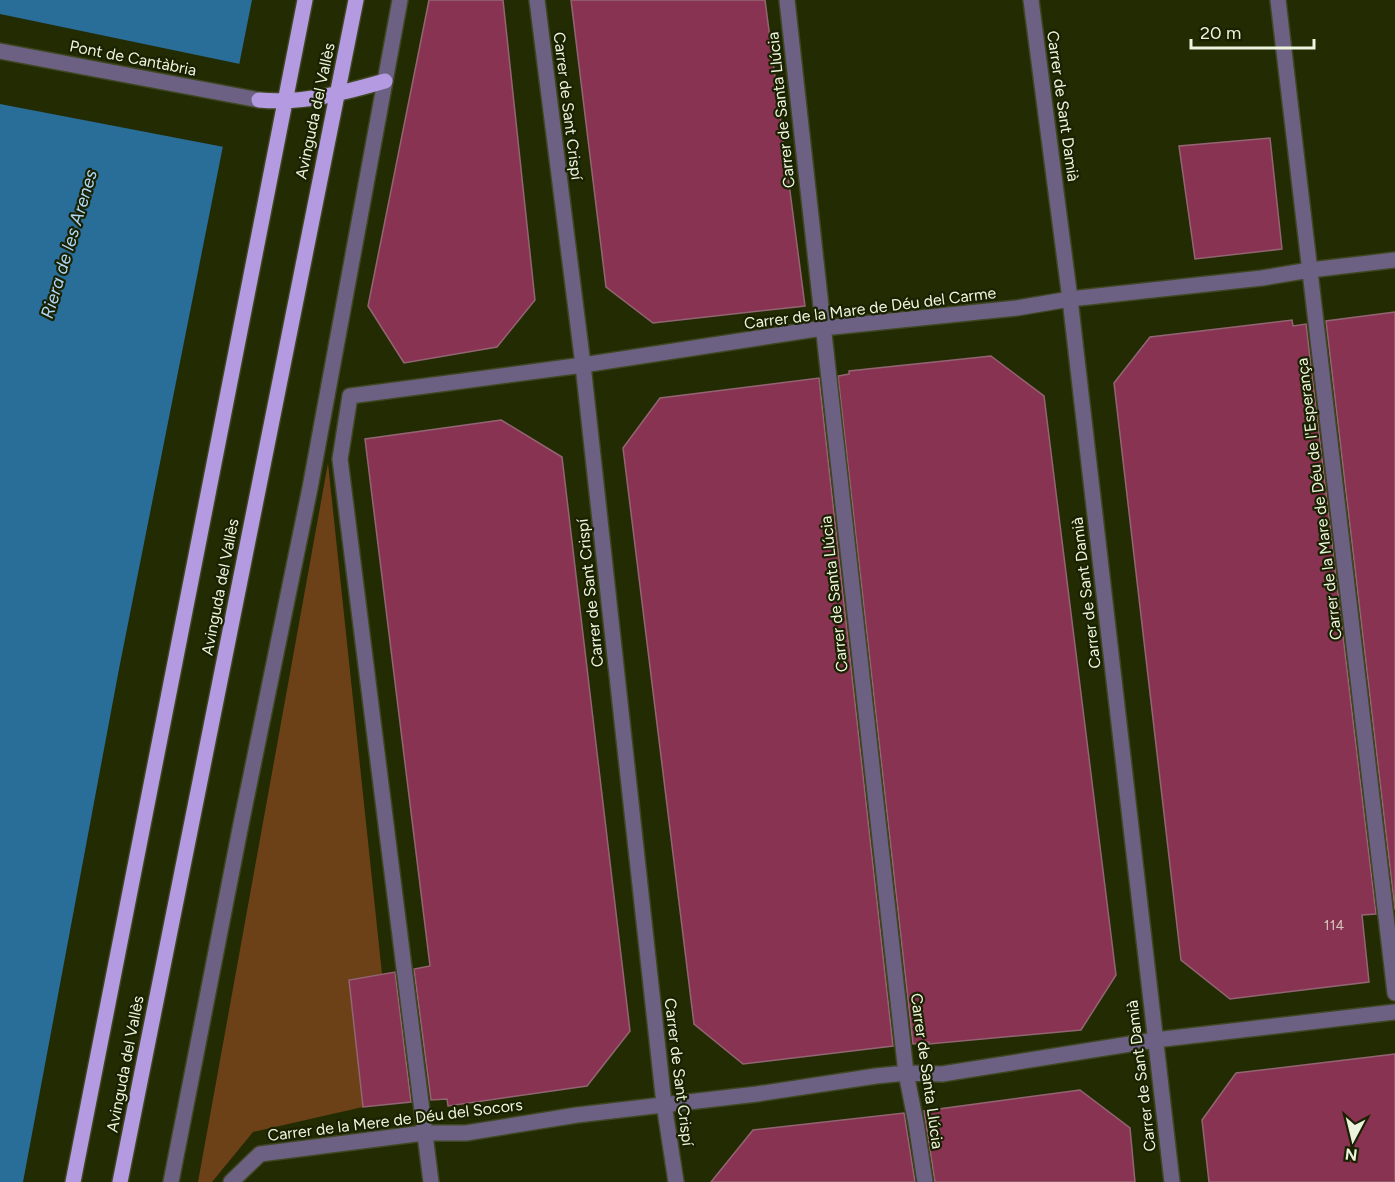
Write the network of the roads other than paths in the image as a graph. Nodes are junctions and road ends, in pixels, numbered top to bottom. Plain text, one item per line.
1 (305, 0) edge
2 (356, 0) edge
3 (400, 0) edge
4 (537, 0) edge
5 (787, 0) edge
6 (1031, 0) edge
7 (1278, 0) edge
8 (0, 51) edge
9 (385, 81) junction
10 (337, 95) junction
11 (259, 100) joint
12 (285, 102) junction
13 (1395, 260) edge
14 (1310, 270) junction
15 (1070, 299) junction
16 (823, 328) junction
17 (583, 365) junction
18 (1395, 993) edge
19 (1395, 1012) edge
20 (1155, 1040) junction
21 (906, 1073) junction
22 (664, 1104) junction
23 (424, 1133) junction
24 (73, 1182) edge
25 (120, 1182) edge
26 (171, 1182) edge
27 (231, 1182) edge
28 (431, 1182) edge
29 (676, 1182) edge
30 (925, 1182) edge
31 (1173, 1182) edge

1 - 12 main road, Avinguda del Vallès
2 - 10 main road, Avinguda del Vallès
3 - 9 street
4 - 17 street, Carrer de Sant Crispí
5 - 16 street, Carrer de Santa Llúcia
6 - 15 street, Carrer de Sant Damià
7 - 14 street, Carrer de la Mare de Déu de l'Esperança
8 - 11 street, Pont de Cantàbria
9 - 10 main road
9 - 26 street
10 - 12 main road
10 - 25 main road, Avinguda del Vallès
11 - 12 main road
12 - 24 main road, Avinguda del Vallès
13 - 14 street, Carrer de la Mare de Déu del Carme
14 - 15 street, Carrer de la Mare de Déu del Carme
14 - 18 street, Carrer de la Mare de Déu de l'Esperança
15 - 16 street, Carrer de la Mare de Déu del Carme
15 - 20 street, Carrer de Sant Damià
16 - 17 street, Carrer de la Mare de Déu del Carme
16 - 21 street, Carrer de Santa Llúcia
17 - 22 street, Carrer de Sant Crispí
17 - 23 street, Carrer de la Mare de Déu del Carme
19 - 20 street, Carrer de la Mere de Déu del Socors
20 - 21 street, Carrer de la Mere de Déu del Socors
20 - 31 street, Carrer de Sant Damià
21 - 22 street, Carrer de la Mere de Déu del Socors
21 - 30 street, Carrer de Santa Llúcia
22 - 23 street, Carrer de la Mere de Déu del Socors
22 - 29 street, Carrer de Sant Crispí
23 - 27 street, Carrer de la Mere de Déu del Socors
23 - 28 street

